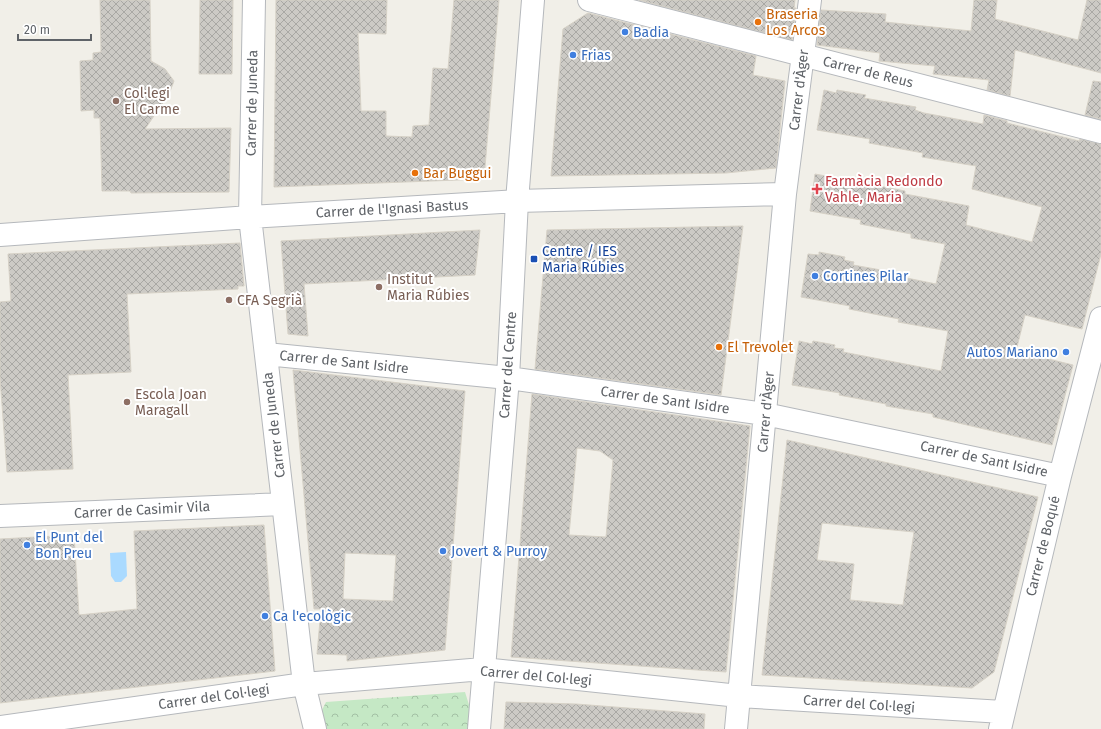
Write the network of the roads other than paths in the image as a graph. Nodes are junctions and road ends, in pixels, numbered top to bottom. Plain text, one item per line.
1 (254, 0) edge
2 (533, 0) edge
3 (589, 0) edge
4 (810, 0) edge
5 (804, 56) junction
6 (1101, 132) edge
7 (786, 194) junction
8 (517, 201) junction
9 (250, 217) junction
10 (0, 235) edge
11 (1101, 318) edge
12 (266, 354) junction
13 (508, 378) junction
14 (765, 414) junction
15 (1060, 476) junction
16 (283, 504) junction
17 (0, 516) edge
18 (483, 669) junction
19 (304, 684) junction
20 (739, 696) junction
21 (1001, 721) edge
22 (25, 726) edge
23 (0, 727) edge
24 (316, 729) edge
25 (479, 729) edge
26 (736, 729) edge

1 - 9 street, Carrer de Juneda
2 - 8 street, Carrer del Centre
3 - 5 street, Carrer de Reus
4 - 5 street, Carrer d'Àger
5 - 6 street, Carrer de Reus
5 - 7 street, Carrer d'Àger
7 - 8 street, Carrer de l'Ignasi Bastus
7 - 14 street, Carrer d'Àger
8 - 9 street, Carrer de l'Ignasi Bastus
8 - 13 street, Carrer del Centre
9 - 10 street, Carrer de l'Ignasi Bastus
9 - 12 street, Carrer de Juneda
11 - 15 street, Carrer de Boqué
12 - 13 street, Carrer de Sant Isidre
12 - 16 street, Carrer de Juneda
13 - 14 street, Carrer de Sant Isidre
13 - 18 street, Carrer del Centre
14 - 15 street, Carrer de Sant Isidre
14 - 20 street, Carrer d'Àger
15 - 21 street, Carrer de Boqué
16 - 17 street, Carrer de Casimir Vila
16 - 19 street, Carrer de Juneda
18 - 19 street, Carrer del Col·legi
18 - 20 street, Carrer del Col·legi
18 - 25 street, Carrer del Centre
19 - 22 street, Carrer del Col·legi
19 - 24 street, Carrer de Juneda
20 - 21 street, Carrer del Col·legi
20 - 26 street, Carrer d'Àger
22 - 23 street, Carrer del Col·legi

